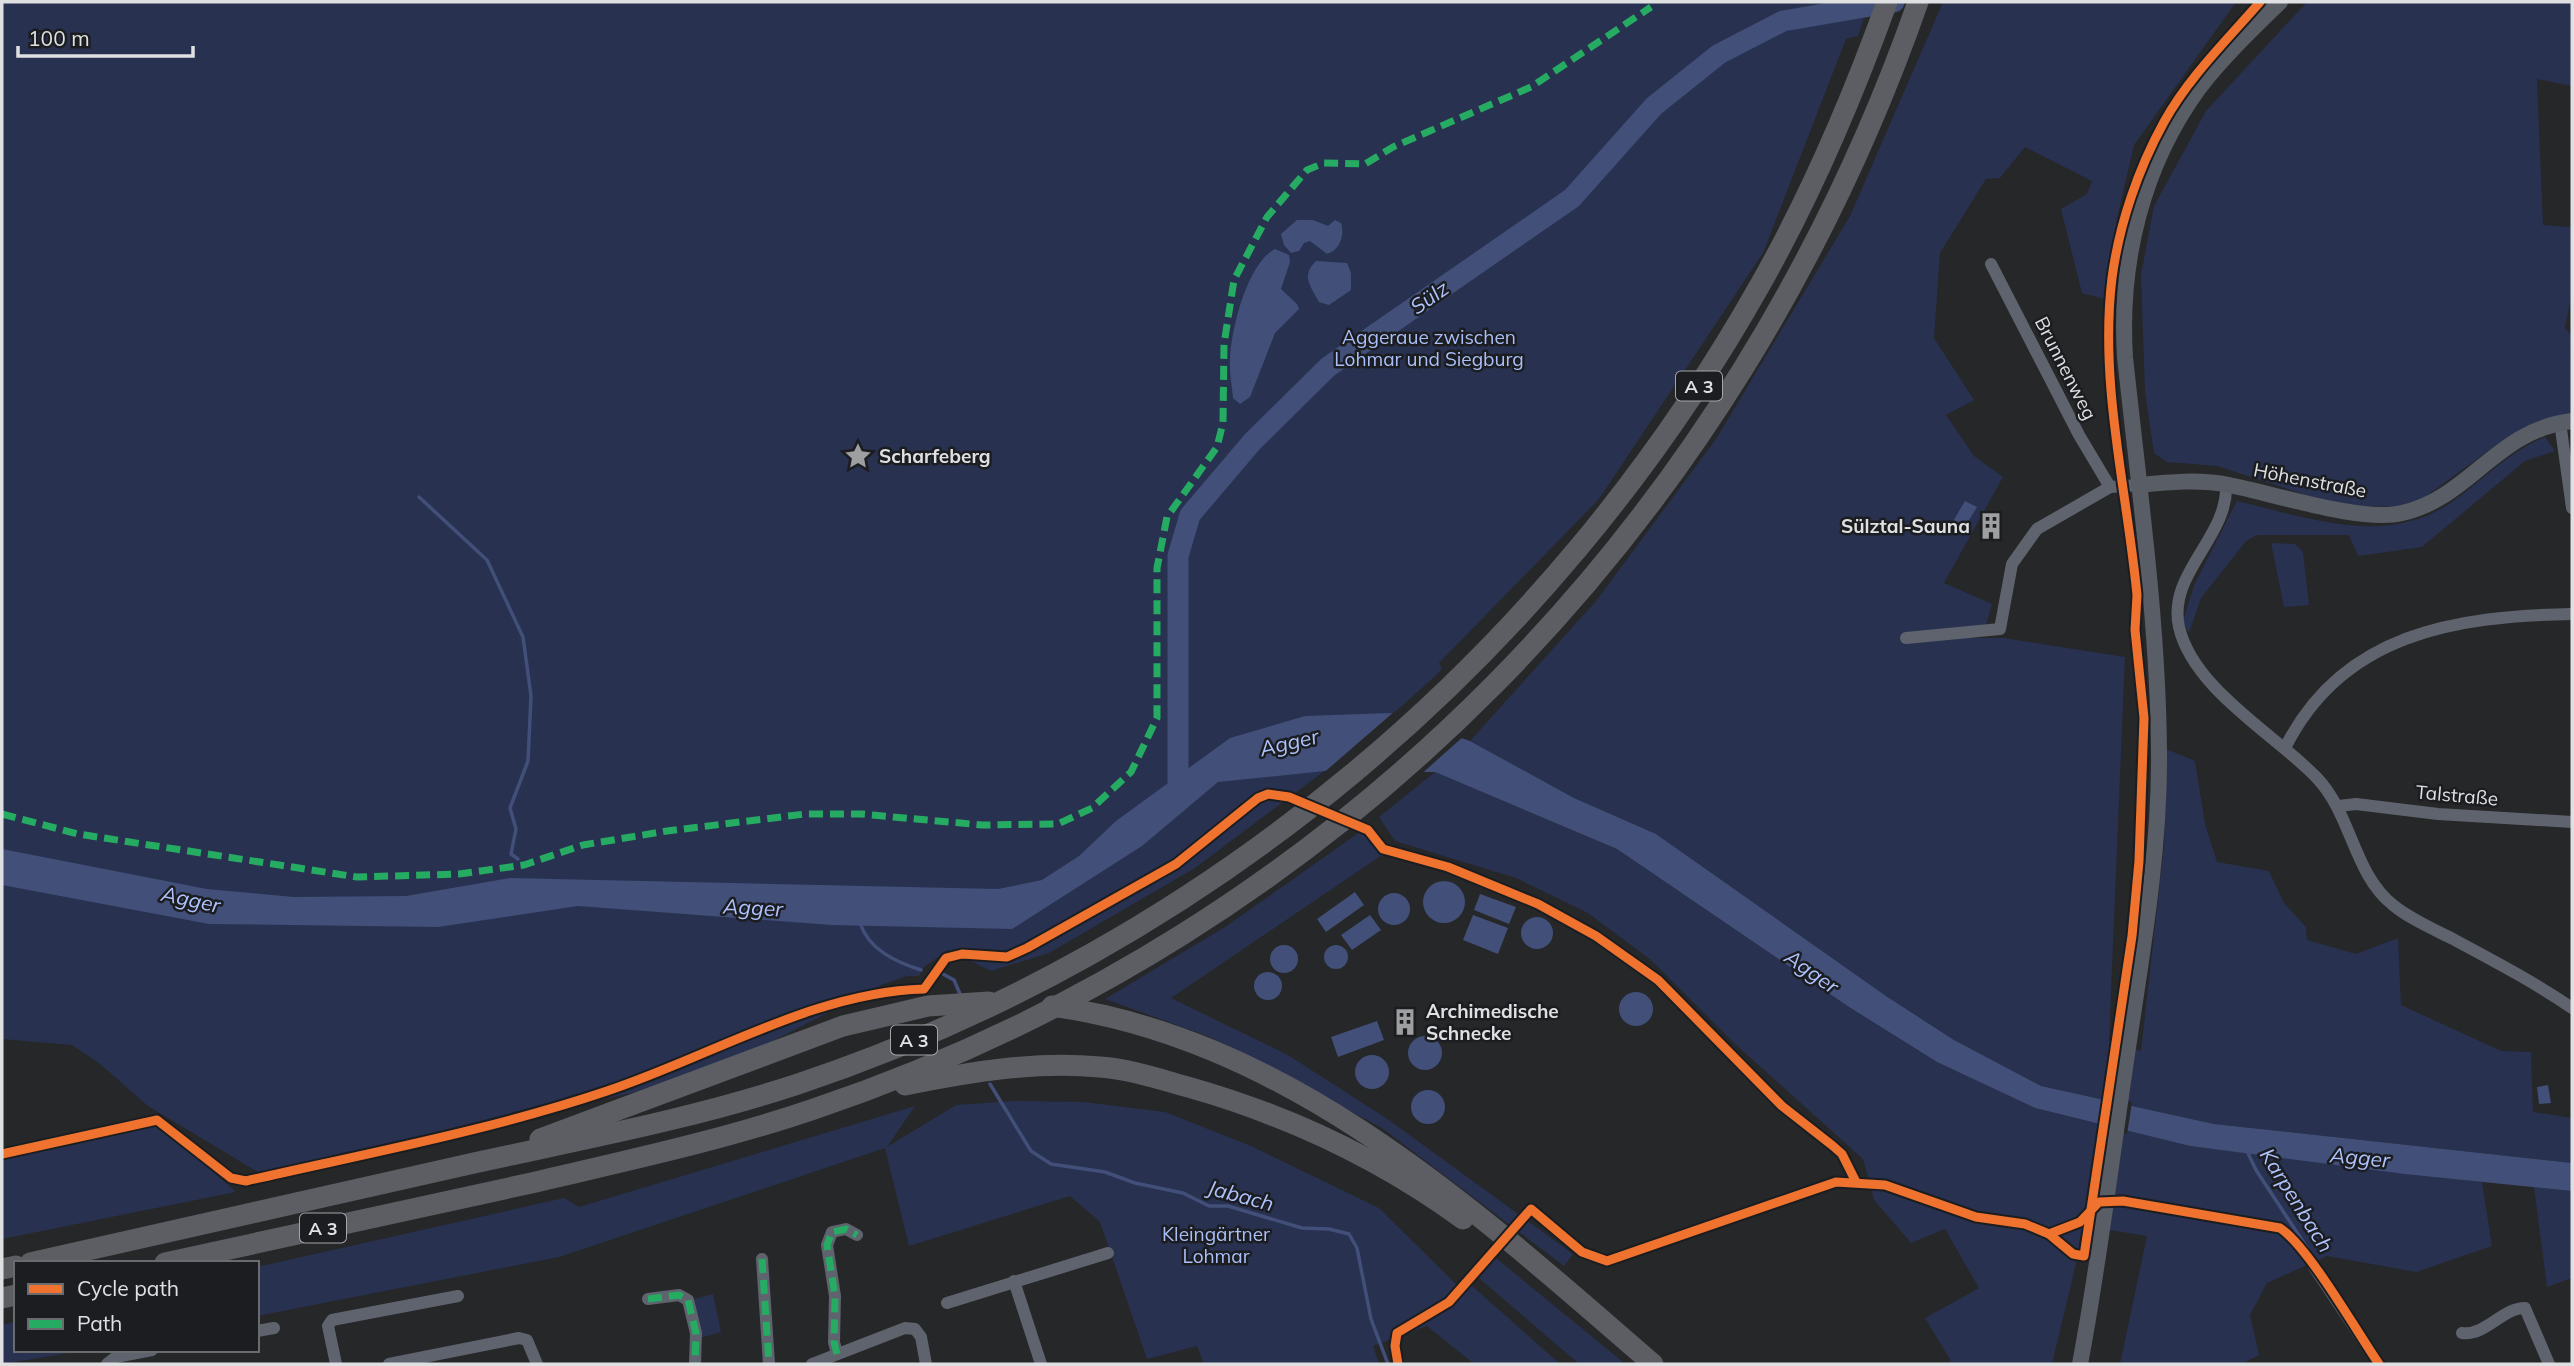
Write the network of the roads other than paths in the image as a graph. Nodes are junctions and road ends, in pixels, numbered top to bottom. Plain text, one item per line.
1 (1887, 2) edge
2 (1918, 2) edge
3 (2280, 2) edge
4 (1991, 264) dead end
5 (2566, 422) edge
6 (2226, 484) junction
7 (2139, 485) junction
8 (2110, 487) junction
9 (2572, 508) edge
10 (2572, 614) edge
11 (1906, 638) dead end
12 (2285, 748) junction
13 (2339, 806) junction
14 (2572, 822) edge
15 (2572, 1008) edge
16 (855, 1095) junction
17 (479, 1162) junction
18 (1489, 1231) junction
19 (857, 1235) dead end
20 (1513, 1251) junction
21 (1108, 1253) dead end
22 (762, 1259) dead end
23 (39, 1261) edge
24 (174, 1261) edge
25 (2314, 1267) dead end
26 (1014, 1281) junction
27 (458, 1296) dead end
28 (648, 1299) dead end
29 (947, 1303) dead end
30 (274, 1328) dead end
31 (259, 1331) edge
32 (2462, 1333) dead end
33 (142, 1352) edge
34 (837, 1354) junction
35 (107, 1364) edge
36 (336, 1364) edge
37 (389, 1364) edge
38 (537, 1364) edge
39 (695, 1364) edge
40 (769, 1364) edge
41 (812, 1364) edge
42 (926, 1364) edge
43 (1041, 1364) edge
44 (1635, 1364) edge
45 (1653, 1364) edge
46 (2080, 1364) edge
47 (2379, 1364) edge
48 (2549, 1364) edge

1 - 17 highway, A 3
2 - 16 highway, A 3
3 - 7 main road
4 - 8 street, Brunnenweg
5 - 6 main road, Höhenstraße
5 - 9 street
6 - 7 main road, Höhenstraße
6 - 12 street
7 - 8 street
7 - 46 main road
8 - 11 street
10 - 12 street
12 - 13 street
13 - 14 street, Talstraße
13 - 15 street
16 - 18 highway
16 - 24 highway, A 3
17 - 18 highway
17 - 23 highway, A 3
18 - 20 highway
19 - 34 street
20 - 44 highway
20 - 45 highway
21 - 26 street
22 - 40 street
25 - 47 street
26 - 29 street
26 - 43 street
27 - 36 street
28 - 39 street
30 - 31 street
32 - 48 street
33 - 35 street
34 - 41 street
34 - 42 street
37 - 38 street

